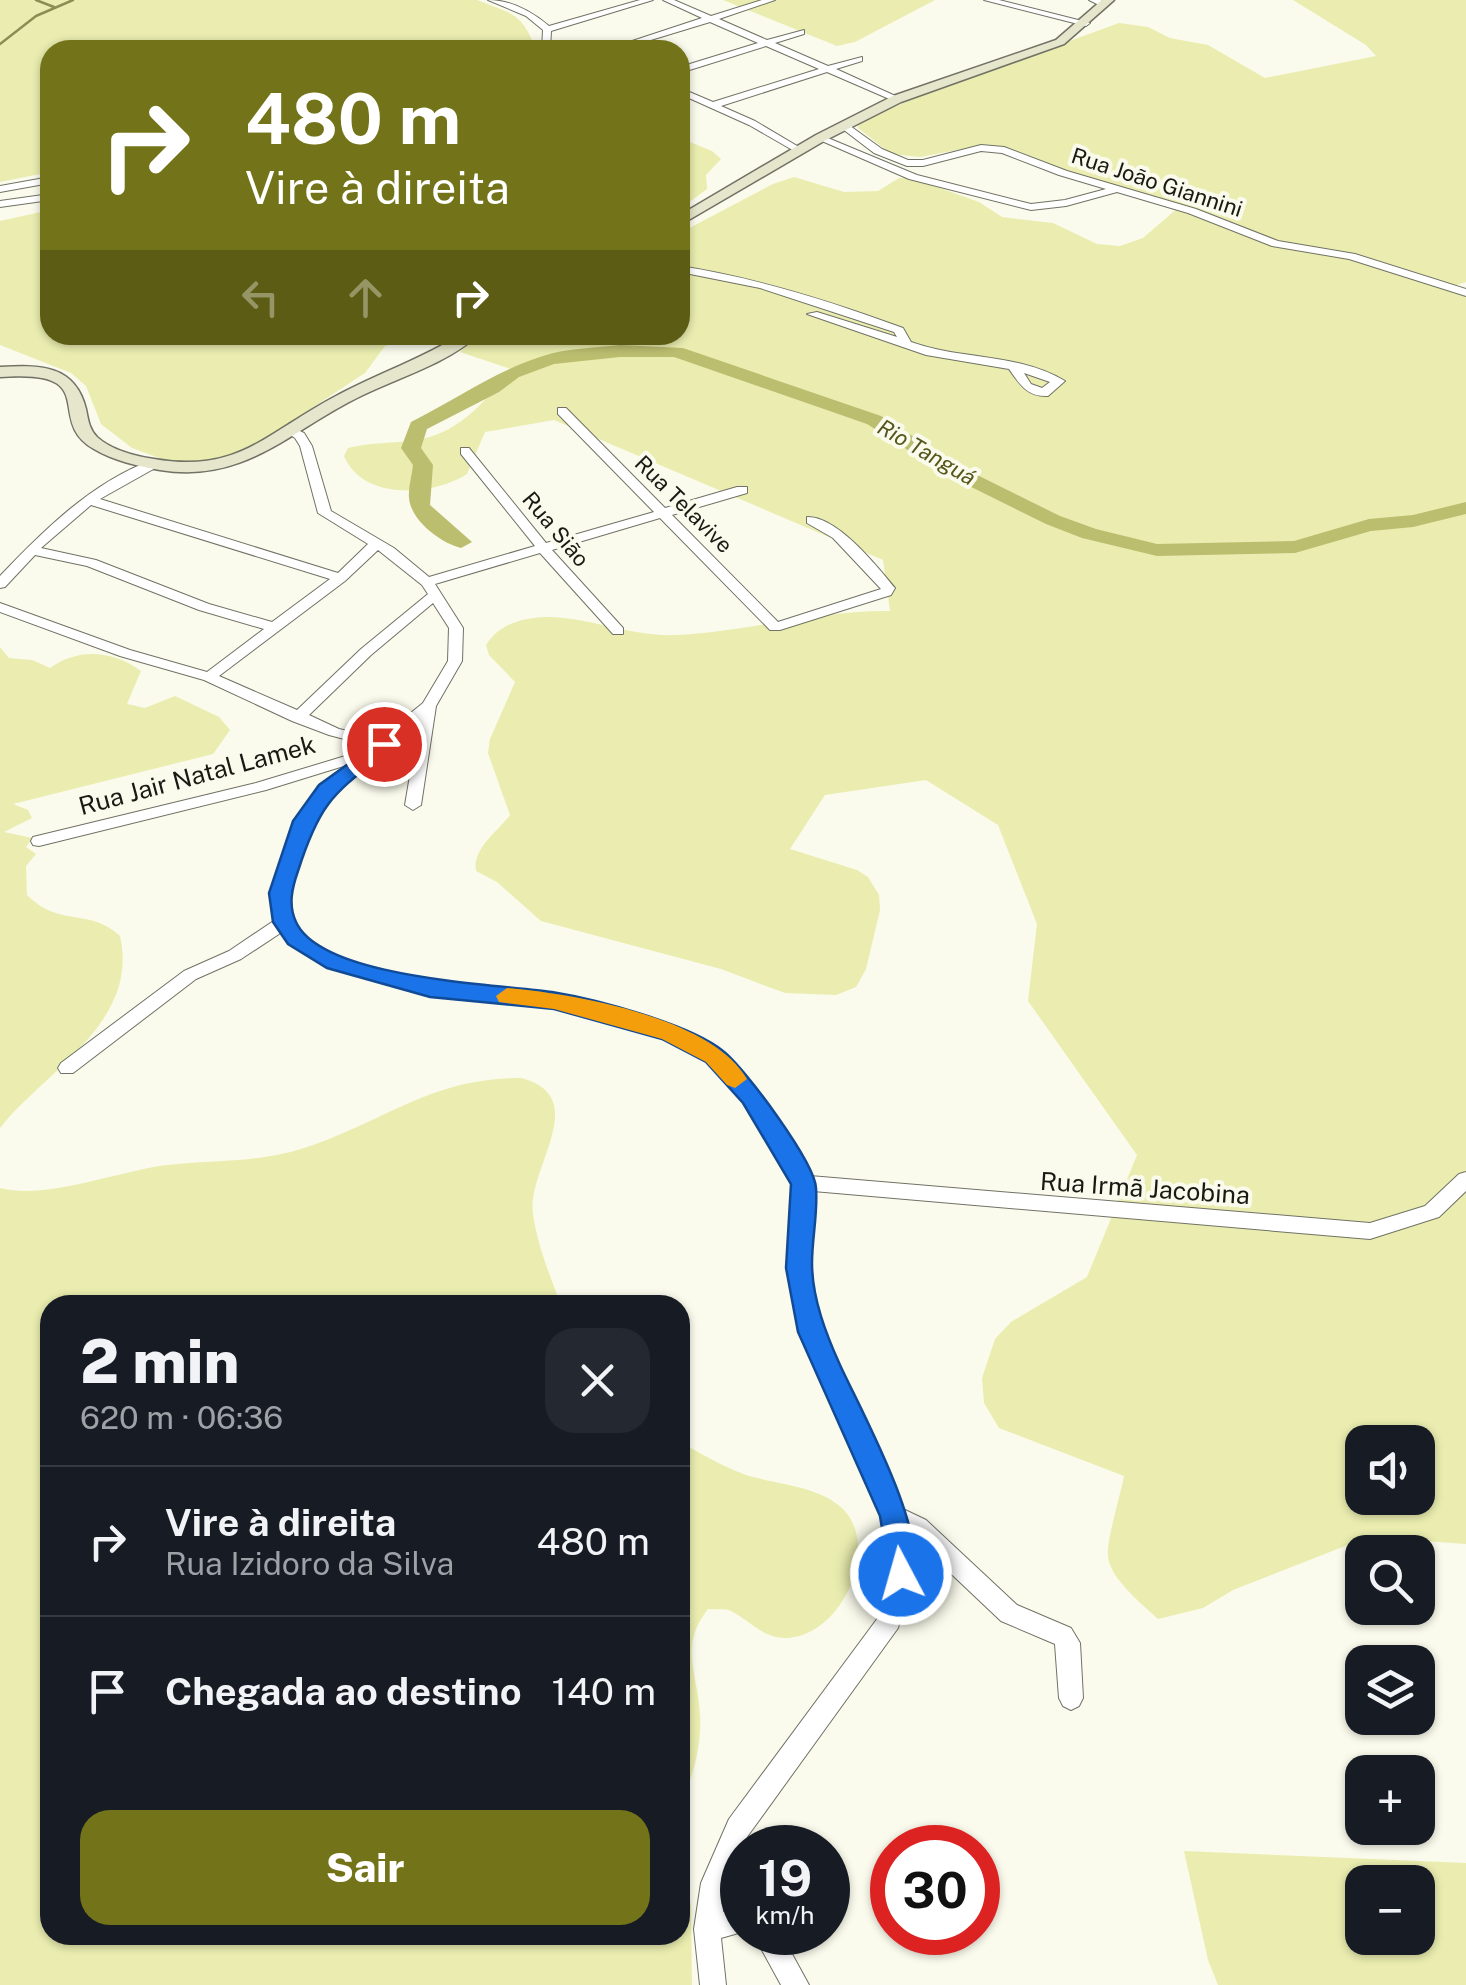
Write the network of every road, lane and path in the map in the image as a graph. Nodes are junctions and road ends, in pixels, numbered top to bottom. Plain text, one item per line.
1 (492, 0) edge
2 (518, 0) edge
3 (649, 0) edge
4 (667, 0) edge
5 (771, 0) edge
6 (988, 0) edge
7 (1102, 1) edge
8 (506, 4) junction
9 (714, 20) junction
10 (1086, 24) junction
11 (547, 29) junction
12 (801, 32) dead end
13 (546, 40) edge
14 (644, 40) edge
15 (768, 43) junction
16 (859, 59) dead end
17 (690, 67) edge
18 (828, 69) junction
19 (690, 96) edge
20 (897, 99) junction
21 (714, 104) junction
22 (843, 125) junction
23 (820, 138) junction
24 (800, 150) junction
25 (956, 161) dead end
26 (40, 182) edge
27 (0, 189) edge
28 (953, 189) junction
29 (1118, 189) junction
30 (40, 198) edge
31 (0, 204) edge
32 (690, 216) edge
33 (690, 270) edge
34 (1464, 294) edge
35 (813, 314) dead end
36 (906, 344) junction
37 (454, 345) edge
38 (1014, 367) dead end
39 (0, 372) edge
40 (562, 410) dead end
41 (289, 430) junction
42 (465, 451) dead end
43 (152, 464) junction
44 (742, 490) dead end
45 (89, 500) junction
46 (665, 513) junction
47 (812, 520) dead end
48 (377, 543) junction
49 (543, 548) junction
50 (34, 551) junction
51 (340, 578) junction
52 (0, 584) edge
53 (432, 588) junction
54 (0, 606) edge
55 (277, 628) junction
56 (618, 630) dead end
57 (209, 677) junction
58 (430, 706) junction
59 (297, 718) junction
60 (384, 744) junction
61 (367, 754) junction
62 (413, 805) dead end
63 (39, 841) dead end
64 (284, 922) junction
65 (68, 1068) dead end
66 (1466, 1179) edge
67 (804, 1184) junction
68 (894, 1516) junction
69 (1071, 1698) dead end
70 (720, 1925) edge
71 (707, 1928) junction
72 (778, 1955) edge
73 (712, 1985) edge
74 (796, 1985) edge

1 - 8 street
2 - 8 street
3 - 11 street
4 - 9 street
5 - 9 street
6 - 10 street
7 - 10 main road
8 - 11 street
9 - 14 street
9 - 15 street
10 - 20 main road
11 - 13 street
12 - 15 street
15 - 17 street
15 - 18 street
16 - 18 street
18 - 20 street
18 - 21 street
19 - 21 street
20 - 22 main road
21 - 24 street
22 - 23 main road
22 - 29 street, Rua João Giannini
23 - 24 main road
23 - 28 street
24 - 32 main road
25 - 28 street
26 - 27 street
28 - 29 street
29 - 34 street, Rua João Giannini
30 - 31 street
33 - 36 street
35 - 36 street
36 - 38 street
37 - 41 main road
39 - 43 main road
40 - 46 street, Rua Telavive
41 - 43 main road
41 - 48 street
42 - 49 street, Rua Sião
43 - 45 street
44 - 46 street
45 - 50 street
45 - 51 street
46 - 47 street, Rua Telavive
46 - 49 street
48 - 51 street
48 - 53 street
49 - 53 street
49 - 56 street, Rua Sião
50 - 52 street
50 - 55 street
51 - 55 street
53 - 58 street
53 - 59 street
54 - 57 street
55 - 57 street
57 - 59 street
58 - 60 street
58 - 62 street
59 - 60 street
60 - 61 street
61 - 63 street, Rua Jair Natal Lamek
61 - 64 street
64 - 65 street
64 - 67 street
66 - 67 street, Rua Irmã Jacobina
67 - 68 street
68 - 69 street
68 - 71 street
70 - 71 street
71 - 73 street
72 - 74 street

